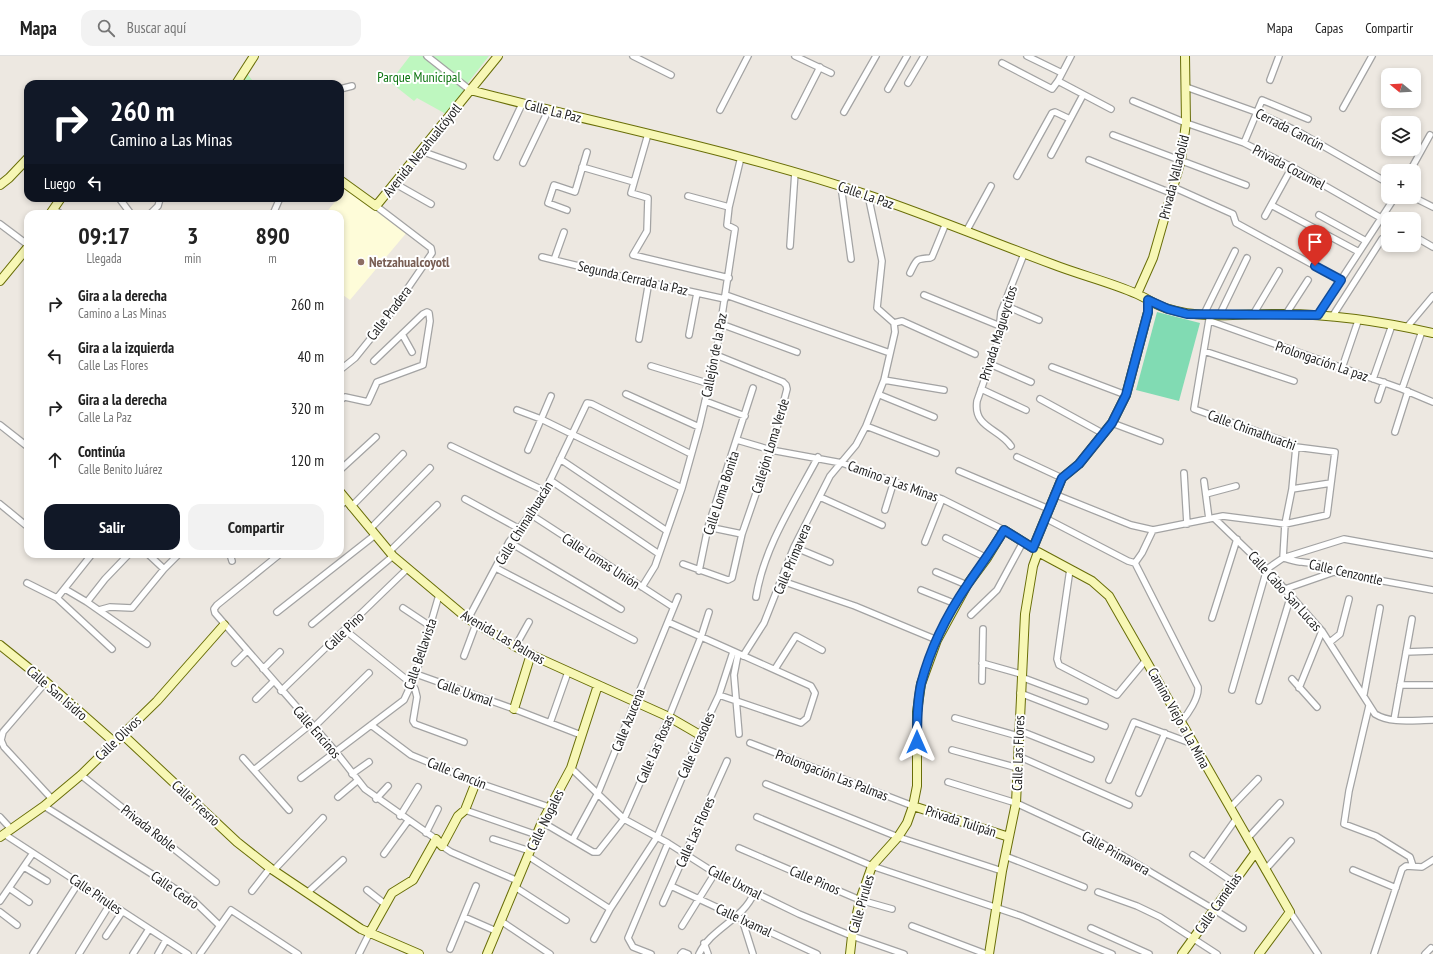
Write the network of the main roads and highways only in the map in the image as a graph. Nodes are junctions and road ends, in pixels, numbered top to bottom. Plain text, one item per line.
1 (254, 56) edge
2 (498, 56) edge
3 (1186, 56) edge
4 (239, 80) edge
5 (470, 90) junction
6 (24, 162) edge
7 (344, 183) edge
8 (0, 184) edge
9 (24, 251) edge
10 (0, 281) edge
11 (1137, 294) junction
12 (1148, 300) junction
13 (1433, 333) edge
14 (346, 504) edge
15 (1004, 530) joint
16 (1036, 550) junction
17 (224, 625) road end
18 (0, 645) edge
19 (531, 654) junction
20 (598, 685) junction
21 (514, 709) road end
22 (122, 734) junction
23 (700, 734) road end
24 (114, 742) junction
25 (476, 782) road end
26 (913, 806) junction
27 (2, 836) edge
28 (1009, 837) junction
29 (1255, 853) junction
30 (369, 934) junction
31 (419, 954) edge
32 (487, 954) edge
33 (850, 954) edge
34 (987, 954) edge
35 (1182, 954) edge
36 (1259, 954) edge

1 - 4 main road
2 - 5 main road, Avenida Nezahualcóyotl
3 - 11 main road, Privada Valladolid
5 - 7 main road, Avenida Nezahualcóyotl
5 - 11 main road, Calle La Paz
6 - 8 main road
9 - 10 main road
11 - 12 main road, Calle La Paz
12 - 13 main road, Calle La Paz
12 - 16 main road, Calle Las Flores
14 - 19 main road, Avenida Las Palmas
15 - 16 main road, Camino a Las Minas
15 - 26 main road, Calle Pirules
16 - 28 main road, Calle Las Flores
16 - 29 main road, Camino Viejo a La Mina
17 - 22 main road, Calle Olivos
18 - 24 main road, Calle San Isidro
19 - 20 main road, Avenida Las Palmas
19 - 21 main road
20 - 23 main road, Avenida Las Palmas
20 - 32 main road, Calle Nogales
22 - 24 main road, Calle Olivos
22 - 30 main road, Calle Fresno
24 - 27 main road, Calle Olivos
25 - 30 main road
26 - 28 main road, Privada Tulipán
26 - 33 main road, Calle Pirules
28 - 34 main road, Calle Las Flores
29 - 35 main road, Calle Camelias
29 - 36 main road, Camino Viejo a La Mina
30 - 31 main road, Calle Fresno

